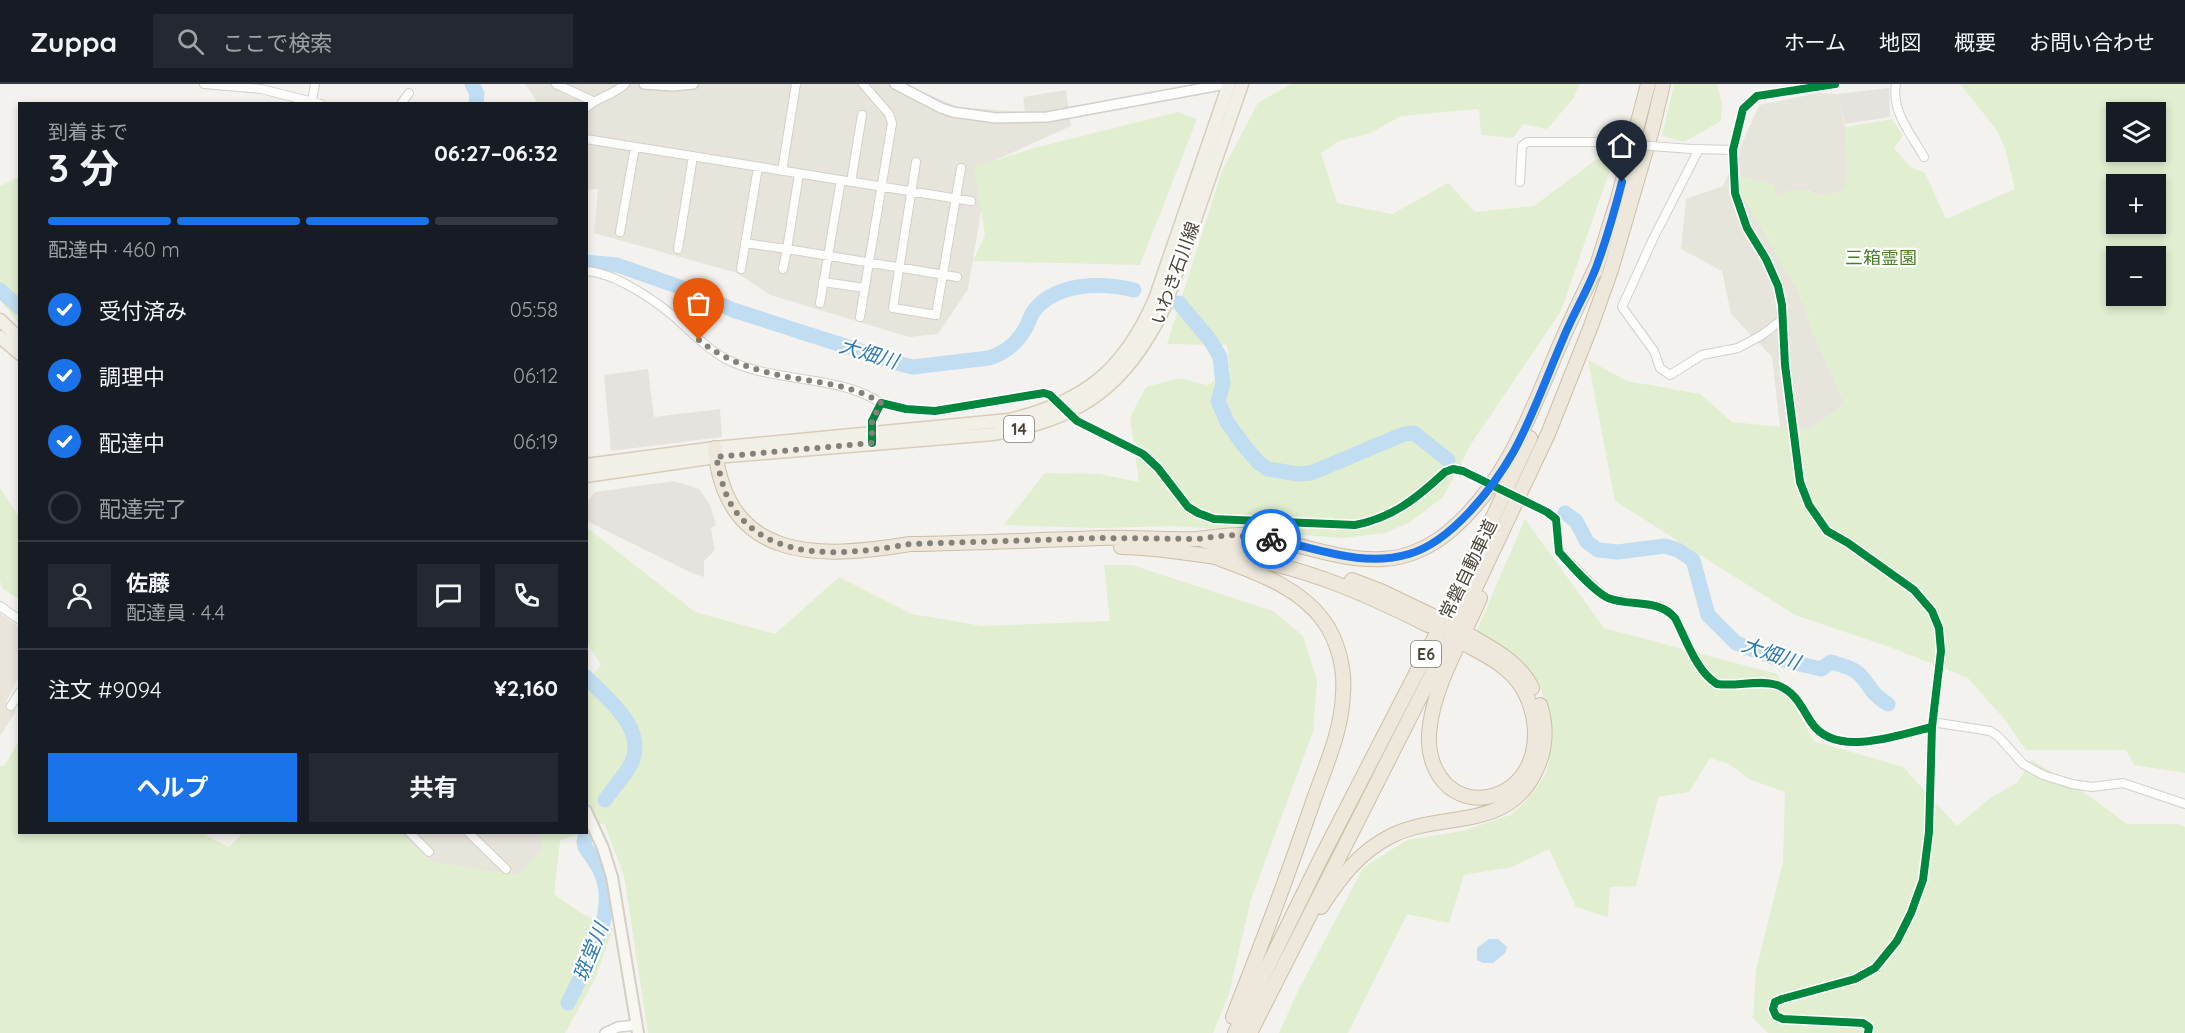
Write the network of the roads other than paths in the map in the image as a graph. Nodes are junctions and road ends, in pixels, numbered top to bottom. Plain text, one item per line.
1 (204, 84) edge
2 (315, 84) edge
3 (556, 84) edge
4 (625, 84) edge
5 (644, 84) edge
6 (693, 84) edge
7 (796, 84) edge
8 (863, 84) edge
9 (895, 84) edge
10 (1228, 84) edge
11 (1242, 84) edge
12 (1648, 84) edge
13 (1663, 84) edge
14 (1835, 84) edge
15 (1896, 84) edge
16 (238, 85) edge
17 (409, 93) dead end
18 (312, 101) junction
19 (593, 101) junction
20 (315, 102) edge
21 (402, 102) edge
22 (588, 106) edge
23 (862, 115) dead end
24 (588, 139) edge
25 (635, 147) junction
26 (1696, 149) junction
27 (1733, 150) junction
28 (693, 156) junction
29 (1924, 156) dead end
30 (916, 162) dead end
31 (758, 167) junction
32 (961, 168) dead end
33 (782, 171) junction
34 (799, 174) junction
35 (841, 180) junction
36 (851, 182) junction
37 (1520, 182) dead end
38 (881, 187) junction
39 (913, 192) junction
40 (956, 199) junction
41 (971, 201) dead end
42 (620, 232) dead end
43 (745, 243) junction
44 (678, 249) dead end
45 (787, 249) junction
46 (828, 256) junction
47 (869, 263) junction
48 (1597, 265) junction
49 (900, 268) junction
50 (741, 269) dead end
51 (783, 269) dead end
52 (588, 271) edge
53 (943, 275) junction
54 (957, 277) dead end
55 (824, 282) junction
56 (865, 288) junction
57 (820, 303) dead end
58 (860, 317) dead end
59 (1783, 319) junction
60 (2, 330) edge
61 (18, 338) edge
62 (18, 351) edge
63 (881, 403) junction
64 (1064, 408) junction
65 (872, 438) junction
66 (1540, 451) junction
67 (715, 452) junction
68 (588, 465) edge
69 (1463, 471) tunnel mouth
70 (588, 476) edge
71 (1547, 513) tunnel mouth
72 (1197, 539) junction
73 (885, 548) junction
74 (1218, 558) junction
75 (0, 606) edge
76 (18, 619) edge
77 (18, 695) edge
78 (11, 706) dead end
79 (1932, 725) junction
80 (2185, 804) edge
81 (588, 815) edge
82 (411, 834) edge
83 (470, 834) edge
84 (429, 852) dead end
85 (506, 869) dead end
86 (638, 1029) edge
87 (605, 1033) edge
88 (1227, 1033) edge
89 (1235, 1033) edge
90 (1250, 1033) edge
91 (1258, 1033) edge
92 (1869, 1033) edge

1 - 16 street
2 - 18 street
3 - 19 street
4 - 19 street
5 - 6 street
7 - 33 street
8 - 38 street
9 - 10 street
10 - 64 main road, いわき石川線 / 14
11 - 64 main road, いわき石川線 / 14
12 - 48 highway, 常磐自動車道 / E6
13 - 66 highway, 常磐自動車道 / E6
14 - 27 street
15 - 29 street
16 - 18 street
17 - 21 street
18 - 20 street
19 - 22 street
23 - 36 street
24 - 25 street
25 - 28 street
25 - 42 street
26 - 27 street
26 - 37 street, bridge
26 - 59 street
27 - 59 street
28 - 31 street
28 - 44 street
30 - 39 street
31 - 33 street
31 - 43 street
32 - 40 street
33 - 34 street
34 - 35 street
34 - 45 street
35 - 36 street
35 - 46 street
36 - 38 street
38 - 39 street
38 - 47 street
39 - 40 street
39 - 49 street
40 - 41 street
40 - 53 street
43 - 45 street
43 - 50 street
45 - 46 street
45 - 51 street
46 - 47 street
46 - 55 street
47 - 49 street
47 - 56 street
48 - 72 highway
48 - 89 highway, 常磐自動車道 / E6
49 - 53 street
49 - 53 street
52 - 63 street
53 - 54 street
55 - 56 street
55 - 57 street
56 - 58 street
59 - 79 street
60 - 61 main road
60 - 62 main road
63 - 64 street
63 - 65 street
64 - 65 main road, いわき石川線 / 14
64 - 69 street
65 - 67 main road, いわき石川線 / 14
66 - 90 highway, 常磐自動車道 / E6
66 - 91 highway
67 - 68 main road, いわき石川線 / 14
67 - 70 main road, いわき石川線 / 14
67 - 73 highway
71 - 79 street
72 - 73 highway
72 - 74 highway
73 - 74 highway
74 - 88 highway
75 - 76 street
77 - 78 street
79 - 80 street
79 - 92 street
81 - 86 main road
82 - 84 street
83 - 85 street
86 - 87 street

